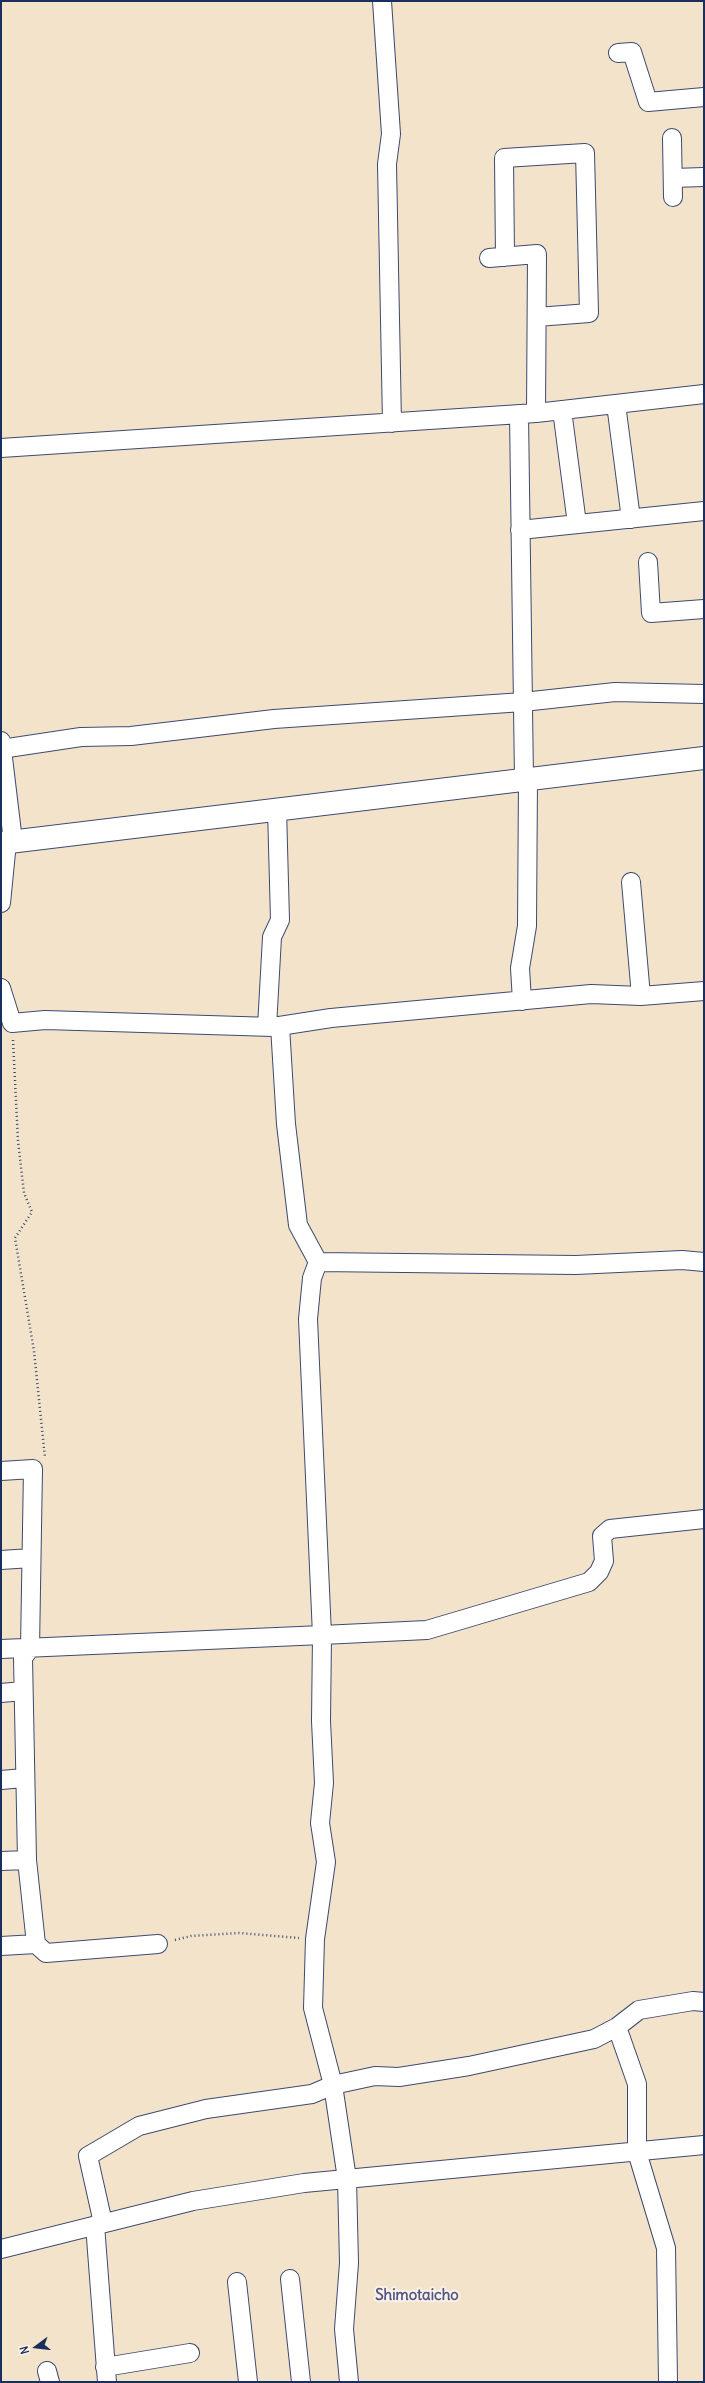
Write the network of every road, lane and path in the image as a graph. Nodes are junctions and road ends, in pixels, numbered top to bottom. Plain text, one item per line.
1 (382, 1) edge
2 (618, 53) dead end
3 (704, 98) edge
4 (672, 138) dead end
5 (704, 177) edge
6 (673, 178) junction
7 (673, 198) dead end
8 (537, 317) junction
9 (704, 397) edge
10 (616, 404) junction
11 (562, 410) junction
12 (536, 413) junction
13 (519, 414) junction
14 (392, 423) junction
15 (1, 448) edge
16 (704, 511) edge
17 (631, 519) junction
18 (577, 524) junction
19 (520, 530) junction
20 (648, 562) dead end
21 (704, 609) edge
22 (704, 694) edge
23 (523, 702) junction
24 (1, 746) edge
25 (704, 758) edge
26 (526, 779) junction
27 (277, 809) junction
28 (7, 842) edge
29 (631, 882) dead end
30 (1, 903) edge
31 (1, 988) edge
32 (704, 991) edge
33 (640, 996) junction
34 (522, 1001) junction
35 (273, 1027) junction
36 (7, 1029) edge
37 (318, 1262) junction
38 (704, 1262) edge
39 (45, 1465) dead end
40 (1, 1471) edge
41 (704, 1519) edge
42 (31, 1558) junction
43 (1, 1560) edge
44 (322, 1635) junction
45 (30, 1648) junction
46 (1, 1649) edge
47 (23, 1691) junction
48 (1, 1693) edge
49 (24, 1778) junction
50 (1, 1780) edge
51 (27, 1860) junction
52 (1, 1862) edge
53 (315, 1939) junction
54 (36, 1944) junction
55 (158, 1944) joint
56 (1, 1946) edge
57 (704, 2002) edge
58 (617, 2027) junction
59 (332, 2086) junction
60 (704, 2145) edge
61 (637, 2152) junction
62 (347, 2179) junction
63 (99, 2224) junction
64 (1, 2249) edge
65 (290, 2279) dead end
66 (238, 2282) dead end
67 (190, 2353) dead end
68 (106, 2375) edge
69 (248, 2382) edge
70 (301, 2382) edge
71 (349, 2382) edge
72 (668, 2382) edge

1 - 14 street
2 - 3 street
4 - 6 street
5 - 6 street
6 - 7 street
8 - 8 street
8 - 12 street
9 - 10 street
10 - 11 street
10 - 17 street
11 - 12 street
11 - 18 street
12 - 13 street
13 - 14 street
13 - 19 street
14 - 15 street
16 - 17 street
17 - 18 street
18 - 19 street
19 - 23 street
20 - 21 street
22 - 23 street
23 - 24 street
23 - 26 street
24 - 28 street
25 - 26 street
26 - 27 street
26 - 34 street
27 - 28 street
27 - 35 street
28 - 30 street
29 - 33 street
31 - 35 street
32 - 33 street
33 - 34 street
34 - 35 street
35 - 37 street
36 - 39 path
37 - 38 street
37 - 44 street
40 - 42 street
41 - 44 street
42 - 43 street
42 - 45 street
44 - 45 street
44 - 53 street
45 - 46 street
45 - 47 street
47 - 48 street
47 - 49 street
49 - 50 street
49 - 51 street
51 - 52 street
51 - 54 street
53 - 55 path
53 - 59 street
54 - 55 street
54 - 56 street
57 - 58 street
58 - 59 street
58 - 61 street
59 - 62 street
59 - 63 street
60 - 61 street
61 - 62 street
61 - 72 street
62 - 63 street
62 - 71 street
63 - 64 street
63 - 68 street
65 - 70 street
66 - 69 street
67 - 68 street

